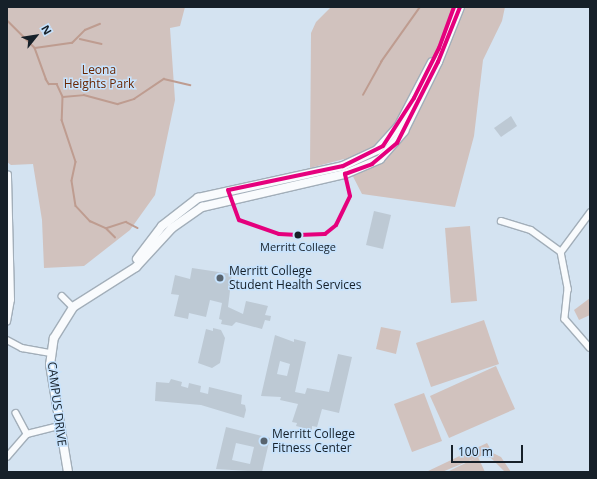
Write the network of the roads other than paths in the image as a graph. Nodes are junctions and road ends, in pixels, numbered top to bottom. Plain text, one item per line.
1 (454, 7) edge
2 (460, 7) edge
3 (8, 175) dead end
4 (590, 213) edge
5 (501, 221) dead end
6 (561, 252) junction
7 (124, 273) junction
8 (62, 296) dead end
9 (72, 307) junction
10 (7, 322) edge
11 (7, 340) edge
12 (590, 348) edge
13 (50, 353) junction
14 (16, 413) dead end
15 (58, 426) junction
16 (27, 434) junction
17 (7, 457) edge
18 (68, 472) edge

1 - 7 street, CAMPUS DRIVE
2 - 7 street, CAMPUS DRIVE
3 - 10 street
4 - 6 street
5 - 6 street
6 - 12 street
7 - 9 street, CAMPUS DRIVE
8 - 9 street
9 - 13 street, CAMPUS DRIVE
11 - 13 street
13 - 15 street, CAMPUS DRIVE
14 - 16 street
15 - 16 street
15 - 18 street, CAMPUS DRIVE
16 - 17 street

